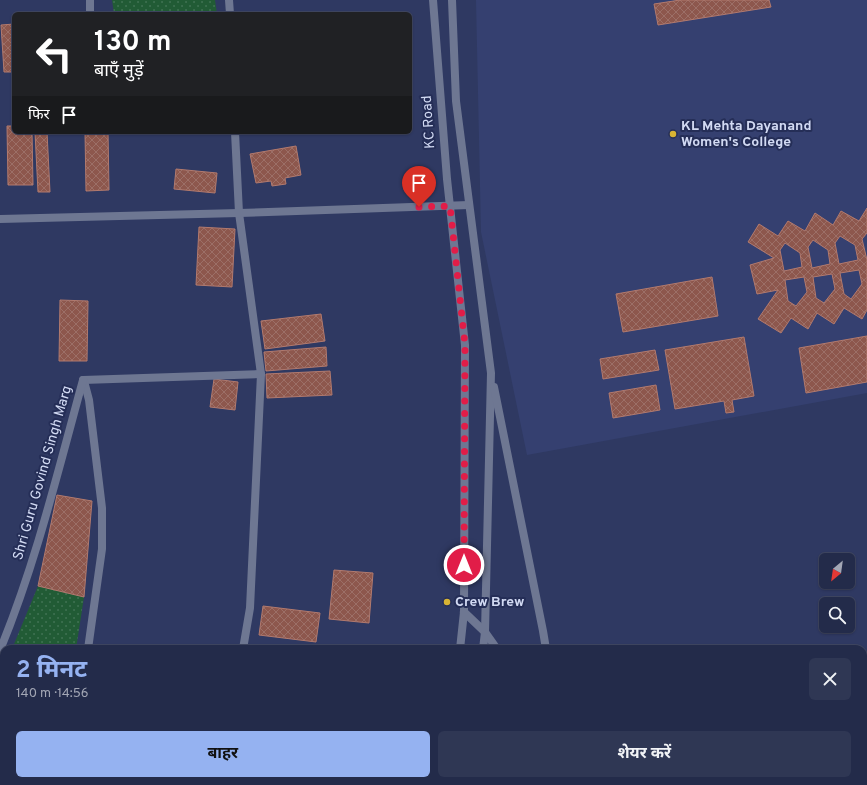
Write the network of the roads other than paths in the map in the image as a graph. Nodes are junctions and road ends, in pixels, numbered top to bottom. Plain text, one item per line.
1 (90, 0) edge
2 (229, 0) edge
3 (433, 0) edge
4 (452, 0) edge
5 (90, 12) edge
6 (230, 12) edge
7 (235, 134) edge
8 (469, 205) junction
9 (450, 206) junction
10 (239, 213) junction
11 (0, 219) edge
12 (491, 373) junction
13 (261, 374) junction
14 (83, 380) junction
15 (464, 612) junction
16 (485, 632) junction
17 (2, 645) edge
18 (89, 645) edge
19 (244, 645) edge
20 (460, 645) edge
21 (483, 645) edge
22 (494, 645) edge
23 (546, 645) edge

1 - 5 street
2 - 6 street
3 - 9 street, KC Road
4 - 8 street
7 - 10 street
8 - 9 street
8 - 12 street
9 - 10 street
9 - 15 street, KC Road
10 - 11 street
10 - 13 street
12 - 16 street
12 - 23 street
13 - 14 street, Shri Guru Govind Singh Marg
13 - 19 street
14 - 17 street, Shri Guru Govind Singh Marg
14 - 18 street
15 - 16 street
15 - 20 street, KC Road
16 - 21 street
16 - 22 street

